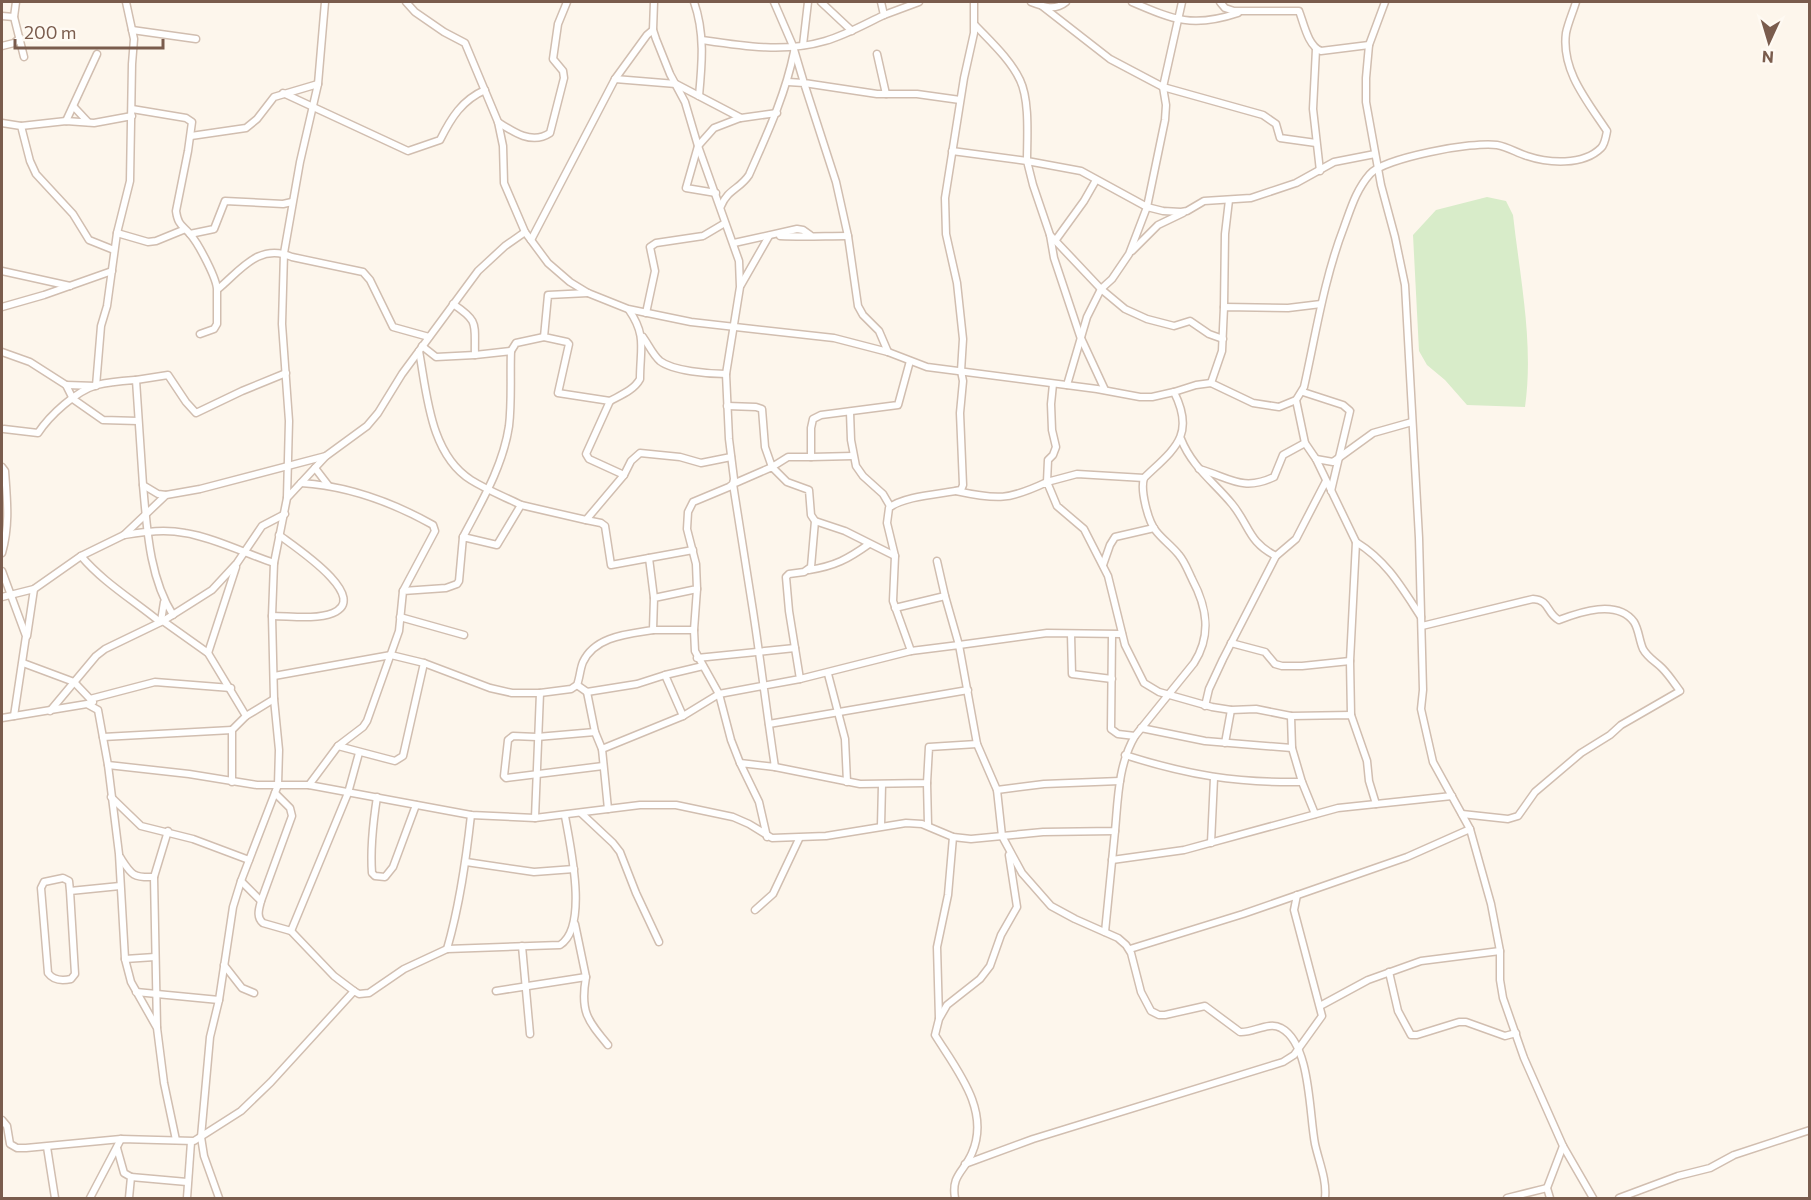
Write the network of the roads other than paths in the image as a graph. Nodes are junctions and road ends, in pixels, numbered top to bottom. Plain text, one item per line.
1 (16, 2) edge
2 (126, 2) edge
3 (325, 2) edge
4 (406, 2) edge
5 (567, 2) edge
6 (654, 2) edge
7 (694, 2) edge
8 (774, 2) edge
9 (808, 2) edge
10 (820, 2) edge
11 (880, 2) edge
12 (919, 2) edge
13 (974, 2) edge
14 (1031, 2) edge
15 (1066, 2) edge
16 (1132, 2) edge
17 (1182, 2) edge
18 (1220, 2) edge
19 (1298, 2) edge
20 (1384, 2) edge
21 (1576, 2) edge
22 (1042, 6) junction
23 (1242, 11) junction
24 (1299, 11) junction
25 (884, 15) junction
26 (2, 16) edge
27 (14, 17) junction
28 (1177, 19) junction
29 (975, 25) junction
30 (132, 30) junction
31 (653, 30) junction
32 (852, 31) junction
33 (20, 38) junction
34 (196, 39) dead end
35 (702, 40) junction
36 (803, 45) junction
37 (1369, 45) junction
38 (2, 46) edge
39 (794, 49) junction
40 (1316, 49) junction
41 (97, 54) dead end
42 (877, 54) dead end
43 (24, 57) dead end
44 (615, 80) junction
45 (788, 82) junction
46 (804, 83) junction
47 (318, 84) junction
48 (676, 84) junction
49 (1163, 87) junction
50 (485, 90) junction
51 (284, 93) junction
52 (886, 94) junction
53 (699, 96) junction
54 (960, 100) junction
55 (74, 107) junction
56 (313, 107) junction
57 (132, 112) junction
58 (777, 113) junction
59 (741, 118) junction
60 (66, 121) junction
61 (498, 122) junction
62 (2, 123) edge
63 (88, 123) junction
64 (21, 126) junction
65 (191, 136) junction
66 (1317, 143) junction
67 (698, 146) junction
68 (952, 151) junction
69 (1375, 154) junction
70 (1028, 161) junction
71 (1377, 167) junction
72 (1320, 171) junction
73 (1096, 180) junction
74 (716, 194) junction
75 (1229, 200) junction
76 (292, 202) junction
77 (721, 206) junction
78 (1147, 207) junction
79 (1186, 211) junction
80 (725, 223) junction
81 (183, 230) junction
82 (525, 232) junction
83 (117, 233) junction
84 (190, 234) junction
85 (771, 235) junction
86 (1050, 235) junction
87 (848, 236) junction
88 (531, 240) junction
89 (1055, 241) junction
90 (734, 243) junction
91 (114, 250) junction
92 (284, 253) junction
93 (1129, 254) junction
94 (2, 271) edge
95 (112, 271) junction
96 (70, 286) junction
97 (740, 287) junction
98 (218, 289) junction
99 (1101, 289) junction
100 (588, 293) junction
101 (453, 304) junction
102 (1321, 304) junction
103 (2, 307) edge
104 (1224, 307) junction
105 (628, 309) junction
106 (646, 313) junction
107 (735, 328) junction
108 (200, 334) dead end
109 (642, 336) junction
110 (1080, 336) junction
111 (429, 337) junction
112 (544, 337) junction
113 (1223, 339) junction
114 (421, 348) junction
115 (511, 351) junction
116 (2, 352) edge
117 (888, 352) junction
118 (475, 355) junction
119 (910, 361) junction
120 (962, 371) junction
121 (286, 373) junction
122 (726, 374) junction
123 (136, 380) junction
124 (1211, 383) junction
125 (1053, 384) junction
126 (1067, 385) junction
127 (66, 386) junction
128 (96, 386) junction
129 (1105, 390) junction
130 (1174, 392) junction
131 (1303, 392) junction
132 (73, 399) junction
133 (1296, 400) junction
134 (610, 401) junction
135 (727, 406) junction
136 (850, 412) junction
137 (138, 421) junction
138 (1412, 422) junction
139 (3, 429) edge
140 (2, 439) edge
141 (1181, 439) junction
142 (1305, 443) junction
143 (326, 456) junction
144 (853, 456) junction
145 (731, 457) junction
146 (811, 458) junction
147 (1339, 458) junction
148 (1316, 459) junction
149 (2, 467) edge
150 (771, 467) junction
151 (287, 468) junction
152 (315, 468) junction
153 (1198, 469) junction
154 (624, 475) junction
155 (1144, 478) junction
156 (1326, 481) junction
157 (1047, 482) junction
158 (302, 483) junction
159 (733, 484) junction
160 (143, 485) junction
161 (328, 485) junction
162 (488, 489) junction
163 (956, 491) junction
164 (1331, 492) junction
165 (166, 495) junction
166 (287, 498) junction
167 (521, 505) junction
168 (890, 506) junction
169 (146, 513) junction
170 (285, 514) junction
171 (586, 520) junction
172 (815, 521) junction
173 (1154, 528) junction
174 (147, 532) junction
175 (279, 534) junction
176 (124, 535) junction
177 (463, 537) junction
178 (1356, 542) junction
179 (3, 544) edge
180 (869, 544) junction
181 (693, 550) junction
182 (242, 553) junction
183 (2, 554) edge
184 (81, 556) junction
185 (895, 556) junction
186 (1276, 556) junction
187 (649, 558) junction
188 (937, 561) dead end
189 (237, 563) junction
190 (274, 563) junction
191 (1103, 566) junction
192 (809, 570) junction
193 (2, 571) edge
194 (34, 589) junction
195 (697, 589) junction
196 (403, 591) junction
197 (10, 596) junction
198 (945, 596) junction
199 (2, 597) edge
200 (654, 598) junction
201 (164, 601) junction
202 (895, 608) junction
203 (172, 615) junction
204 (272, 616) junction
205 (400, 617) junction
206 (1421, 617) junction
207 (161, 621) junction
208 (170, 625) junction
209 (1422, 626) junction
210 (653, 630) junction
211 (694, 630) junction
212 (1071, 634) junction
213 (1112, 634) junction
214 (1122, 634) junction
215 (464, 635) dead end
216 (26, 636) junction
217 (1231, 643) junction
218 (959, 645) junction
219 (795, 648) junction
220 (911, 651) junction
221 (208, 652) junction
222 (759, 653) junction
223 (391, 655) junction
224 (697, 658) junction
225 (1350, 661) junction
226 (22, 663) junction
227 (424, 663) junction
228 (703, 666) junction
229 (828, 674) junction
230 (665, 675) junction
231 (274, 676) junction
232 (800, 679) junction
233 (1112, 679) junction
234 (74, 682) junction
235 (577, 685) junction
236 (231, 687) junction
237 (762, 687) junction
238 (968, 690) junction
239 (587, 692) junction
240 (540, 693) junction
241 (719, 694) junction
242 (1168, 694) junction
243 (90, 699) junction
244 (274, 699) junction
245 (1205, 706) junction
246 (98, 710) junction
247 (1231, 710) junction
248 (50, 711) junction
249 (839, 712) junction
250 (1352, 715) junction
251 (14, 716) junction
252 (246, 716) junction
253 (683, 716) junction
254 (1291, 716) junction
255 (2, 718) edge
256 (769, 724) junction
257 (1141, 728) junction
258 (232, 730) junction
259 (595, 732) junction
260 (1135, 736) junction
261 (104, 737) junction
262 (537, 737) junction
263 (1225, 743) junction
264 (977, 744) junction
265 (338, 746) junction
266 (1292, 748) junction
267 (602, 749) junction
268 (359, 753) junction
269 (1125, 755) junction
270 (740, 763) junction
271 (108, 765) junction
272 (603, 766) junction
273 (775, 767) junction
274 (536, 776) junction
275 (1214, 778) junction
276 (1120, 781) junction
277 (232, 782) junction
278 (847, 782) junction
279 (1302, 782) junction
280 (927, 783) junction
281 (278, 785) junction
282 (309, 785) junction
283 (882, 785) junction
284 (997, 790) junction
285 (275, 793) junction
286 (348, 793) junction
287 (1452, 796) junction
288 (111, 797) junction
289 (377, 797) junction
290 (1376, 804) junction
291 (416, 805) junction
292 (608, 809) junction
293 (581, 813) junction
294 (1315, 814) junction
295 (1462, 814) junction
296 (471, 815) junction
297 (565, 816) junction
298 (535, 818) junction
299 (928, 825) junction
300 (881, 826) junction
301 (1470, 830) junction
302 (168, 831) junction
303 (1115, 831) junction
304 (1002, 836) junction
305 (767, 837) junction
306 (953, 837) junction
307 (799, 838) junction
308 (1211, 843) junction
309 (1009, 853) junction
310 (119, 854) junction
311 (1112, 860) junction
312 (249, 861) junction
313 (466, 862) junction
314 (574, 869) junction
315 (154, 877) junction
316 (241, 881) junction
317 (120, 886) junction
318 (70, 891) junction
319 (1297, 895) junction
320 (261, 902) junction
321 (755, 910) dead end
322 (575, 923) junction
323 (291, 931) junction
324 (1105, 932) junction
325 (659, 942) dead end
326 (522, 946) junction
327 (447, 949) junction
328 (1130, 949) junction
329 (1500, 951) junction
330 (155, 957) junction
331 (125, 959) junction
332 (224, 965) junction
333 (1389, 972) junction
334 (586, 977) junction
335 (526, 986) junction
336 (354, 991) junction
337 (496, 991) dead end
338 (136, 992) junction
339 (254, 993) dead end
340 (157, 994) junction
341 (219, 1000) junction
342 (1320, 1006) junction
343 (939, 1019) junction
344 (157, 1028) junction
345 (1516, 1033) junction
346 (530, 1035) dead end
347 (608, 1045) dead end
348 (1298, 1049) junction
349 (2, 1120) edge
350 (1809, 1130) edge
351 (201, 1137) junction
352 (121, 1139) junction
353 (176, 1140) junction
354 (191, 1142) junction
355 (1563, 1146) junction
356 (47, 1147) junction
357 (117, 1147) junction
358 (965, 1164) junction
359 (131, 1177) junction
360 (187, 1182) junction
361 (1547, 1188) junction
362 (55, 1198) edge
363 (90, 1198) edge
364 (129, 1198) edge
365 (187, 1198) edge
366 (219, 1198) edge
367 (955, 1198) edge
368 (1325, 1198) edge
369 (1507, 1198) edge
370 (1550, 1198) edge
371 (1593, 1198) edge
372 (1619, 1198) edge

1 - 27 street
2 - 30 street
3 - 47 street
4 - 50 street
5 - 61 street
6 - 31 street
7 - 35 street
8 - 39 street
9 - 36 street
10 - 32 street
11 - 25 street
12 - 25 street
13 - 29 street
14 - 22 street
15 - 22 street
16 - 28 street
17 - 28 street
18 - 23 street
19 - 24 street
20 - 37 street
21 - 71 street
22 - 49 street
23 - 24 street
23 - 28 street
24 - 40 street
25 - 32 street
26 - 27 street
27 - 33 street
28 - 49 street
29 - 54 street
29 - 70 street
30 - 34 street
30 - 57 street
31 - 44 street
31 - 48 street
32 - 36 street
33 - 38 street
33 - 43 street
35 - 39 street
35 - 53 street
36 - 39 street
37 - 40 street
37 - 69 street
39 - 45 street
39 - 46 street
40 - 66 street
41 - 55 street
42 - 52 street
44 - 48 street
44 - 88 street
45 - 46 street
45 - 58 street
46 - 52 street
46 - 87 street
47 - 51 street
47 - 56 street
48 - 53 street
48 - 67 street
49 - 66 street
49 - 78 street
50 - 56 street
50 - 61 street
51 - 56 street
51 - 65 street
52 - 54 street
53 - 59 street
54 - 68 street
55 - 60 street
55 - 63 street
56 - 76 street
57 - 63 street
57 - 65 street
57 - 83 street
58 - 59 street
58 - 77 street
59 - 67 street
60 - 63 street
60 - 64 street
61 - 82 street
62 - 64 street
64 - 91 street
65 - 81 street
66 - 72 street
67 - 74 street
67 - 74 street
68 - 70 street
68 - 120 street
69 - 71 street
69 - 72 street
70 - 73 street
70 - 86 street
71 - 102 street
71 - 138 street
72 - 75 street
73 - 78 street
73 - 89 street
74 - 77 street
75 - 79 street
75 - 104 street
76 - 84 street
76 - 92 street
77 - 80 street
78 - 79 street
78 - 93 street
79 - 93 street
80 - 90 street
80 - 106 street
81 - 83 street
81 - 84 street
82 - 88 street
82 - 101 street
83 - 91 street
84 - 98 street
85 - 87 street
85 - 90 street
85 - 97 street
86 - 89 street
86 - 110 street
87 - 117 street
88 - 100 street
89 - 99 street
90 - 97 street
91 - 95 street
92 - 98 street
92 - 111 street
92 - 121 street
93 - 99 street
94 - 96 street
95 - 96 street
95 - 128 street
96 - 103 street
97 - 107 street
98 - 108 street
99 - 110 street
99 - 113 street
100 - 105 street
100 - 112 street
101 - 111 street
101 - 118 street
102 - 104 street
102 - 131 street
104 - 113 street
105 - 106 street
105 - 109 street
106 - 107 street
107 - 117 street
107 - 122 street
109 - 122 street
109 - 134 street
110 - 126 street
110 - 129 street
111 - 114 street
112 - 115 street
112 - 134 street
113 - 124 street
114 - 118 street
114 - 143 street
114 - 162 street
115 - 118 street
115 - 162 street
116 - 127 street
117 - 119 street
119 - 120 street
119 - 136 street
120 - 125 street
120 - 163 street
121 - 123 street
121 - 151 street
122 - 135 street
123 - 128 street
123 - 137 street
124 - 130 street
124 - 133 street
125 - 126 street
125 - 157 street
126 - 129 street
127 - 128 street
127 - 132 street
128 - 132 street
129 - 130 street
130 - 141 street
131 - 133 street
131 - 147 street
132 - 137 street
132 - 139 street
133 - 142 street
134 - 154 street
135 - 145 street
135 - 150 street
136 - 144 street
136 - 146 street
137 - 160 street
138 - 147 street
138 - 206 street
139 - 140 street
141 - 153 street
141 - 155 street
142 - 148 street
142 - 153 street
143 - 151 street
143 - 152 street
144 - 146 street
144 - 168 street
145 - 154 street
145 - 159 street
146 - 150 street
147 - 148 street
147 - 164 street
148 - 156 street
149 - 179 street
150 - 159 street
150 - 172 street
151 - 165 street
151 - 166 street
152 - 158 street
152 - 161 street
153 - 186 street
154 - 171 street
155 - 157 street
155 - 173 street
156 - 164 street
156 - 186 street
157 - 163 street
157 - 191 street
158 - 161 street
158 - 166 street
159 - 181 street
159 - 222 street
160 - 165 street
160 - 169 street
161 - 196 street
162 - 167 street
162 - 177 street
163 - 168 street
164 - 178 street
165 - 169 street
166 - 170 street
167 - 171 street
167 - 177 street
168 - 185 street
169 - 174 street
169 - 176 street
170 - 175 street
170 - 182 street
171 - 187 street
172 - 180 street
172 - 192 street
173 - 191 street
173 - 242 street
174 - 176 street
174 - 182 street
174 - 201 street
175 - 190 street
175 - 204 street
176 - 184 street
177 - 196 street
178 - 206 street
178 - 225 street
179 - 183 street
180 - 185 street
180 - 192 street
181 - 187 street
181 - 195 street
182 - 189 street
182 - 190 street
184 - 194 street
184 - 207 street
185 - 202 street
186 - 217 street
187 - 200 street
188 - 198 street
189 - 203 street
189 - 221 street
190 - 204 street
191 - 214 street
192 - 219 street
193 - 197 street
194 - 197 street
194 - 216 street
195 - 200 street
195 - 211 street
196 - 205 street
197 - 199 street
197 - 216 street
198 - 202 street
198 - 218 street
200 - 210 street
201 - 203 street
201 - 207 street
202 - 220 street
203 - 207 street
203 - 208 street
204 - 231 street
205 - 215 street
205 - 223 street
206 - 209 street
207 - 208 street
207 - 234 street
208 - 221 street
209 - 287 street
209 - 295 street
210 - 211 street
210 - 235 street
211 - 224 street
212 - 213 street
212 - 218 street
212 - 233 street
213 - 214 street
213 - 233 street
214 - 242 street
216 - 226 street
217 - 225 street
217 - 245 street
218 - 220 street
218 - 238 street
219 - 222 street
219 - 232 street
220 - 229 street
221 - 236 street
222 - 224 street
222 - 237 street
223 - 227 street
223 - 231 street
223 - 265 street
224 - 228 street
225 - 250 street
226 - 234 street
226 - 251 street
227 - 240 street
227 - 268 street
228 - 230 street
228 - 241 street
229 - 232 street
229 - 249 street
230 - 239 street
230 - 253 street
231 - 244 street
232 - 237 street
233 - 260 street
234 - 243 street
234 - 248 street
235 - 239 street
235 - 240 street
236 - 243 street
236 - 252 street
237 - 241 street
237 - 256 street
238 - 249 street
238 - 264 street
239 - 259 street
240 - 262 street
241 - 253 street
241 - 270 street
242 - 245 street
242 - 257 street
243 - 246 street
244 - 252 street
244 - 281 street
245 - 247 street
246 - 248 street
246 - 261 street
247 - 254 street
247 - 263 street
248 - 251 street
249 - 256 street
249 - 278 street
250 - 254 street
250 - 290 street
251 - 255 street
252 - 258 street
253 - 267 street
254 - 266 street
256 - 273 street
257 - 260 street
257 - 263 street
258 - 261 street
258 - 277 street
259 - 262 street
259 - 267 street
260 - 269 street
261 - 271 street
262 - 274 street
262 - 274 street
263 - 266 street
264 - 280 street
264 - 284 street
265 - 268 street
265 - 282 street
266 - 279 street
267 - 272 street
268 - 286 street
269 - 275 street
269 - 276 street
270 - 273 street
270 - 305 street
271 - 277 street
271 - 288 street
272 - 274 street
272 - 292 street
273 - 278 street
274 - 298 street
275 - 279 street
275 - 308 street
276 - 284 street
276 - 303 street
277 - 281 street
278 - 283 street
279 - 294 street
280 - 283 street
280 - 299 street
281 - 282 street
281 - 285 street
282 - 286 street
283 - 300 street
284 - 304 street
285 - 312 street
285 - 320 street
286 - 289 street
286 - 323 street
287 - 290 street
287 - 295 street
288 - 302 street
288 - 310 street
289 - 291 street
289 - 291 street
290 - 294 street
291 - 296 street
292 - 293 street
292 - 305 street
293 - 297 street
293 - 325 street
294 - 308 street
295 - 301 street
296 - 298 street
296 - 313 street
297 - 298 street
297 - 314 street
299 - 300 street
299 - 306 street
300 - 307 street
301 - 319 street
301 - 329 street
302 - 312 street
302 - 315 street
303 - 304 street
303 - 311 street
304 - 306 street
304 - 309 street
305 - 307 street
306 - 343 street
307 - 321 street
308 - 311 street
309 - 324 street
309 - 343 street
310 - 315 street
310 - 317 street
311 - 324 street
312 - 316 street
313 - 314 street
313 - 327 street
314 - 322 street
315 - 330 street
316 - 320 street
316 - 332 street
317 - 318 street
317 - 331 street
318 - 318 street
319 - 328 street
319 - 342 street
320 - 323 street
322 - 326 street
322 - 334 street
323 - 336 street
324 - 328 street
326 - 327 street
326 - 335 street
327 - 336 street
328 - 348 street
329 - 333 street
329 - 345 street
330 - 331 street
330 - 340 street
331 - 338 street
332 - 339 street
332 - 341 street
333 - 342 street
333 - 345 street
334 - 335 street
334 - 347 street
335 - 337 street
335 - 346 street
336 - 351 street
338 - 340 street
338 - 344 street
340 - 341 street
340 - 344 street
341 - 351 street
342 - 348 street
343 - 358 street
344 - 353 street
345 - 355 street
348 - 358 street
348 - 368 street
349 - 356 street
350 - 372 street
351 - 354 street
351 - 366 street
352 - 353 street
352 - 356 street
352 - 357 street
353 - 354 street
354 - 360 street
355 - 361 street
355 - 371 street
356 - 362 street
357 - 359 street
357 - 363 street
358 - 367 street
359 - 360 street
359 - 364 street
360 - 365 street
361 - 369 street
361 - 370 street

